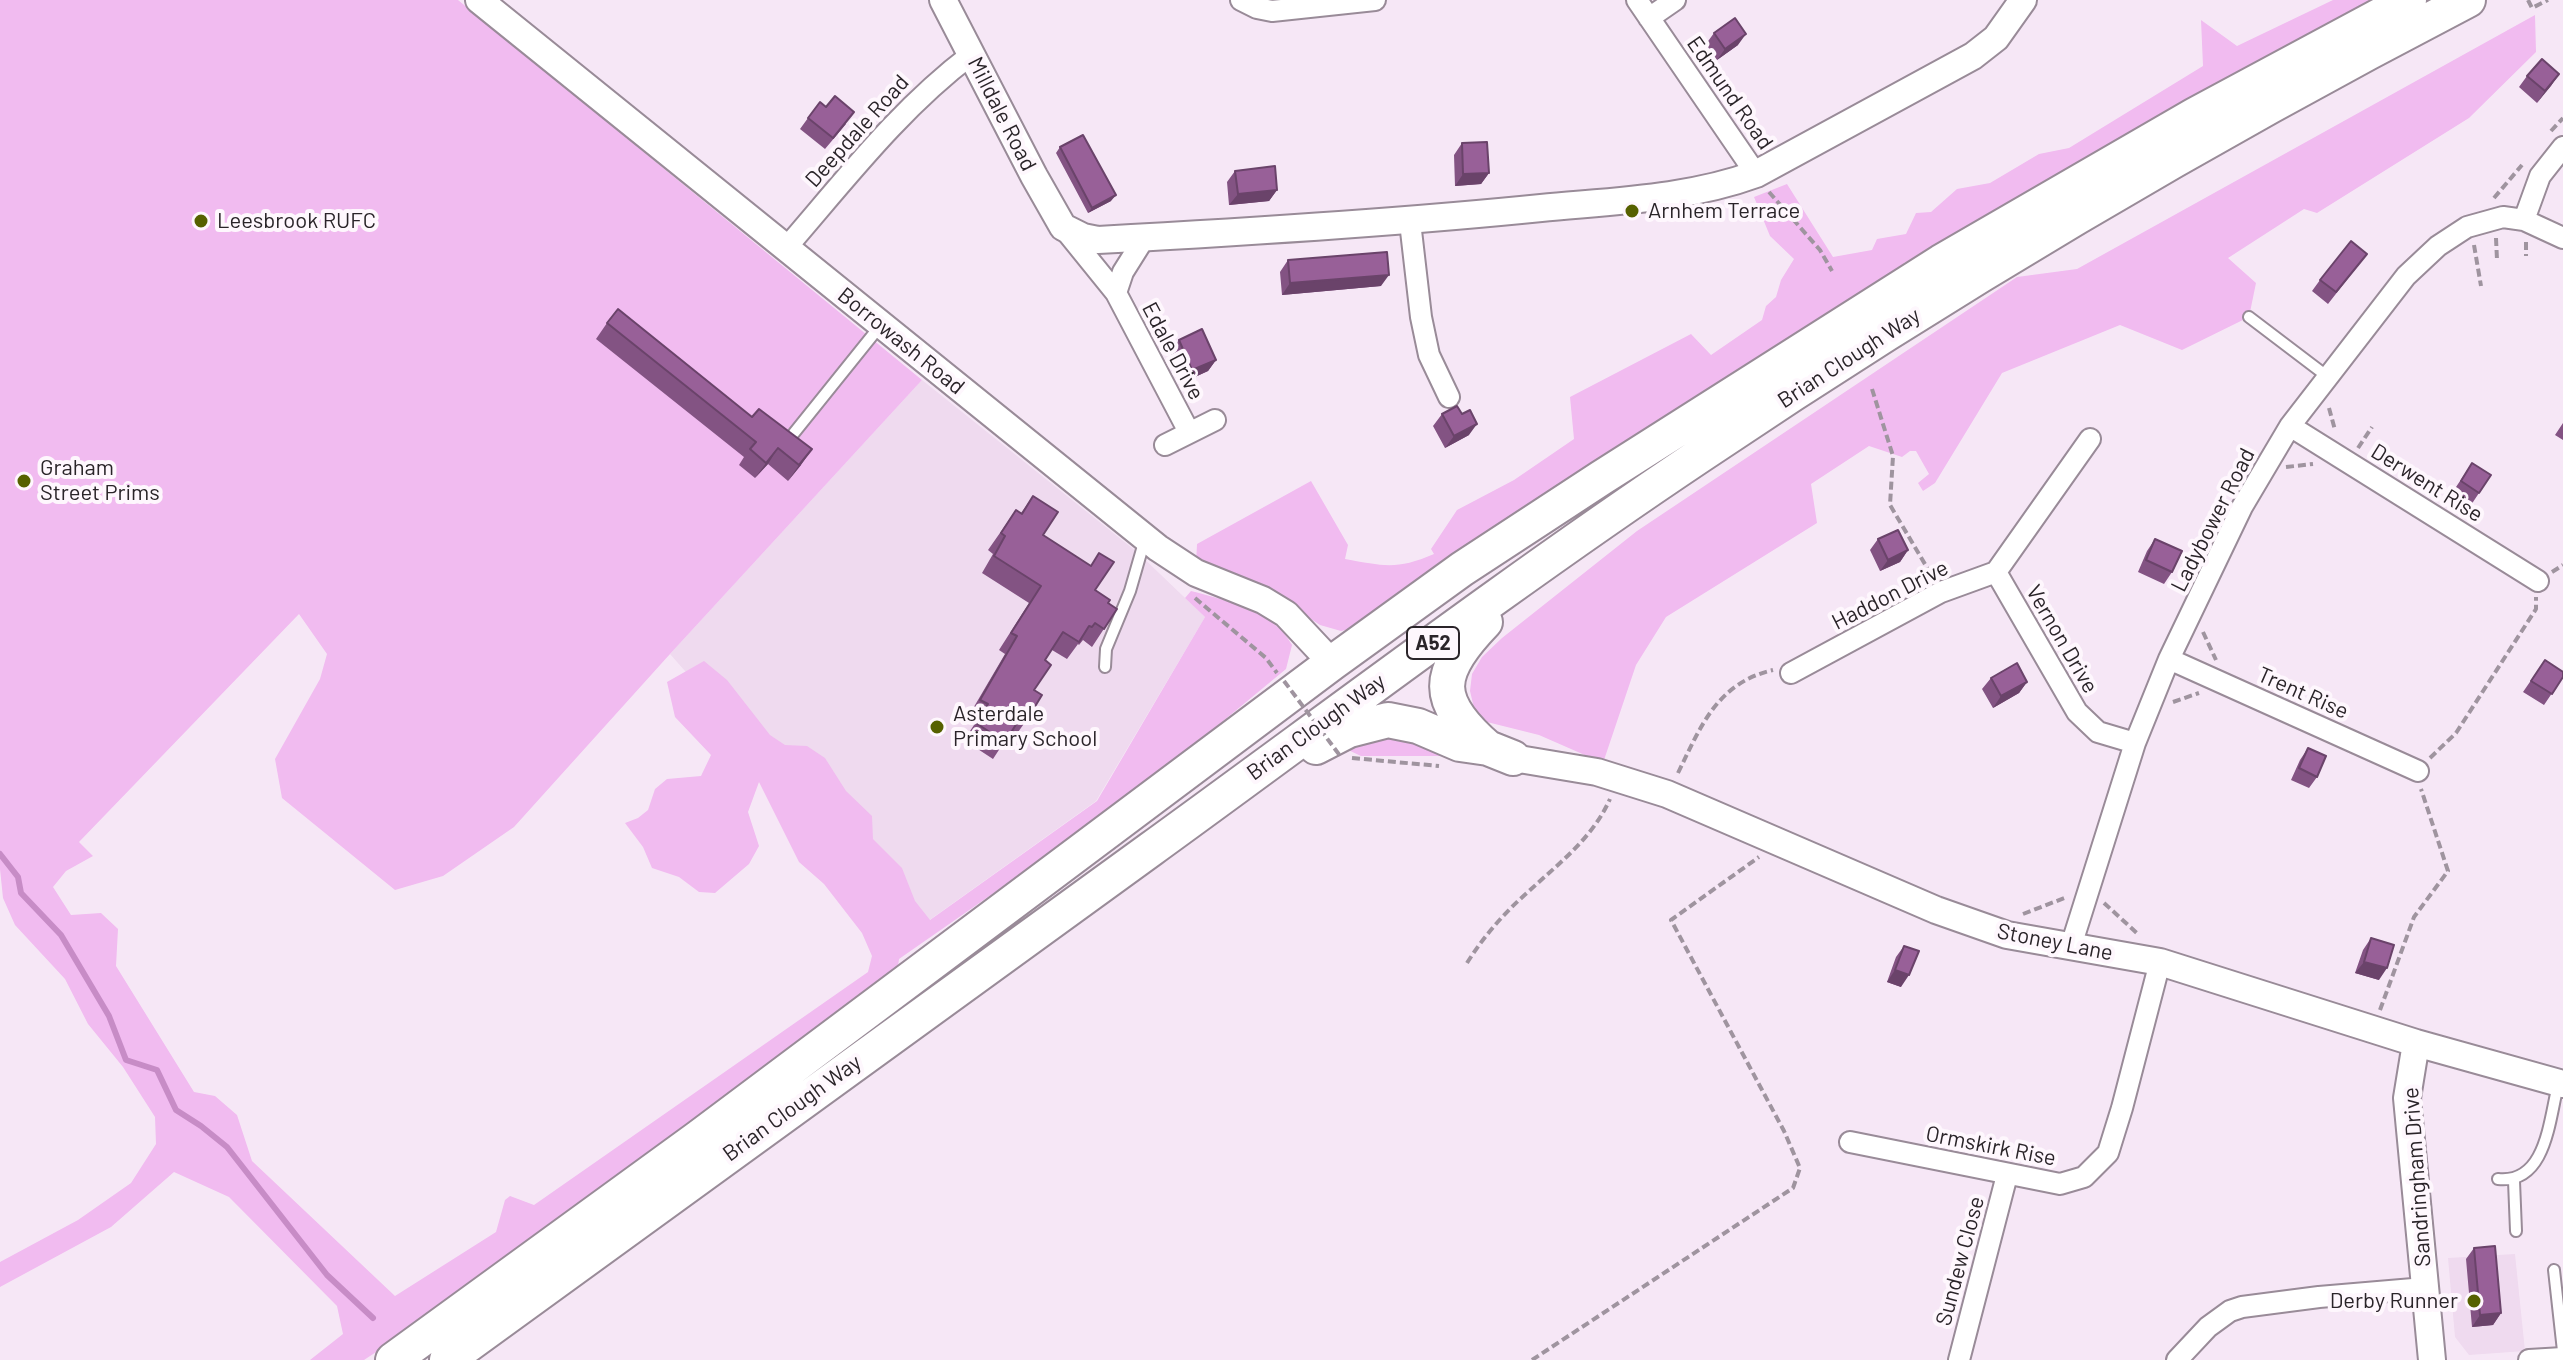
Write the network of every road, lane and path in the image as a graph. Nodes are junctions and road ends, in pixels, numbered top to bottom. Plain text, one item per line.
1 (479, 0) edge
2 (943, 0) edge
3 (1241, 0) edge
4 (1375, 0) edge
5 (1637, 0) edge
6 (1675, 0) edge
7 (2023, 0) edge
8 (2409, 0) edge
9 (2468, 0) edge
10 (2528, 0) edge
11 (2548, 0) edge
12 (1649, 18) junction
13 (972, 54) junction
14 (2563, 147) edge
15 (1756, 174) junction
16 (1410, 222) junction
17 (1063, 227) junction
18 (2525, 228) junction
19 (2496, 235) dead end
20 (1145, 237) junction
21 (2563, 238) edge
22 (2474, 243) dead end
23 (786, 248) junction
24 (2526, 256) dead end
25 (2497, 260) dead end
26 (1832, 271) dead end
27 (2481, 286) dead end
28 (1116, 293) junction
29 (2249, 317) dead end
30 (880, 326) junction
31 (2328, 377) junction
32 (1872, 389) dead end
33 (1449, 397) dead end
34 (1215, 420) dead end
35 (2290, 426) junction
36 (1189, 432) junction
37 (794, 433) edge
38 (2090, 439) dead end
39 (1165, 445) dead end
40 (1146, 537) junction
41 (2563, 565) edge
42 (1535, 569) junction
43 (1996, 572) junction
44 (2538, 581) junction
45 (1185, 590) dead end
46 (1941, 592) junction
47 (2169, 659) junction
48 (1332, 663) junction
49 (1105, 667) dead end
50 (1791, 673) joint
51 (2135, 743) junction
52 (1500, 753) junction
53 (1440, 766) dead end
54 (2418, 771) junction
55 (1616, 778) junction
56 (1667, 794) junction
57 (1781, 842) junction
58 (1149, 850) junction
59 (2071, 946) junction
60 (2160, 962) junction
61 (1467, 963) dead end
62 (2373, 1030) junction
63 (2416, 1043) junction
64 (2561, 1084) edge
65 (1850, 1142) dead end
66 (2007, 1175) junction
67 (2498, 1179) dead end
68 (2514, 1181) junction
69 (2516, 1231) dead end
70 (2554, 1270) dead end
71 (2425, 1288) junction
72 (2563, 1351) edge
73 (2563, 1358) edge
74 (393, 1360) edge
75 (447, 1360) edge
76 (1532, 1360) edge
77 (1959, 1360) edge
78 (2177, 1360) edge
79 (2432, 1360) edge
80 (2529, 1360) edge

1 - 23 street, Borrowash Road
2 - 13 street, Milldale Road
3 - 4 street
5 - 12 street, Edmund Road
6 - 12 street
7 - 15 street
8 - 48 highway, Brian Clough Way / A52
9 - 42 highway, Brian Clough Way / A52
10 - 11 path
12 - 15 street, Edmund Road
13 - 17 street, Milldale Road
13 - 23 street, Deepdale Road
14 - 18 street
15 - 16 street
15 - 26 path
16 - 20 street
16 - 33 street
17 - 20 street
17 - 28 street, Edale Drive
18 - 21 street
18 - 24 path
18 - 31 street, Ladybower Road
19 - 25 path
20 - 28 street, Edale Drive
22 - 27 path
23 - 30 street, Borrowash Road
28 - 36 street, Edale Drive
29 - 31 lane
30 - 37 lane
30 - 40 street, Borrowash Road
31 - 35 street, Ladybower Road
32 - 46 path
34 - 36 street, Edale Drive
35 - 44 street, Derwent Rise
35 - 47 street, Ladybower Road
36 - 39 street, Edale Drive
38 - 43 street
40 - 48 street, Borrowash Road
40 - 49 lane
41 - 44 path
42 - 52 highway
42 - 58 highway, Brian Clough Way / A52
43 - 46 street, Haddon Drive
43 - 51 street, Vernon Drive
44 - 54 path
45 - 53 path, bridge
46 - 50 street, Haddon Drive
47 - 51 street, Ladybower Road
47 - 54 street, Trent Rise
48 - 74 highway, Brian Clough Way / A52
50 - 56 path
51 - 59 street, Ladybower Road
52 - 55 street, Stoney Lane
52 - 58 highway
54 - 62 path
55 - 56 street, Stoney Lane
55 - 61 path
56 - 57 street, Stoney Lane
57 - 59 street, Stoney Lane
57 - 76 path
58 - 75 highway, Brian Clough Way / A52
59 - 60 street, Stoney Lane
60 - 62 street, Stoney Lane
60 - 66 street, Ormskirk Rise
62 - 63 street, Stoney Lane
63 - 64 street, Stoney Lane
63 - 71 street, Sandringham Drive
64 - 68 lane
65 - 66 street, Ormskirk Rise
66 - 77 street, Sundew Close
67 - 68 lane
68 - 69 lane
70 - 72 lane
71 - 78 street
71 - 79 street, Sandringham Drive
73 - 80 street

